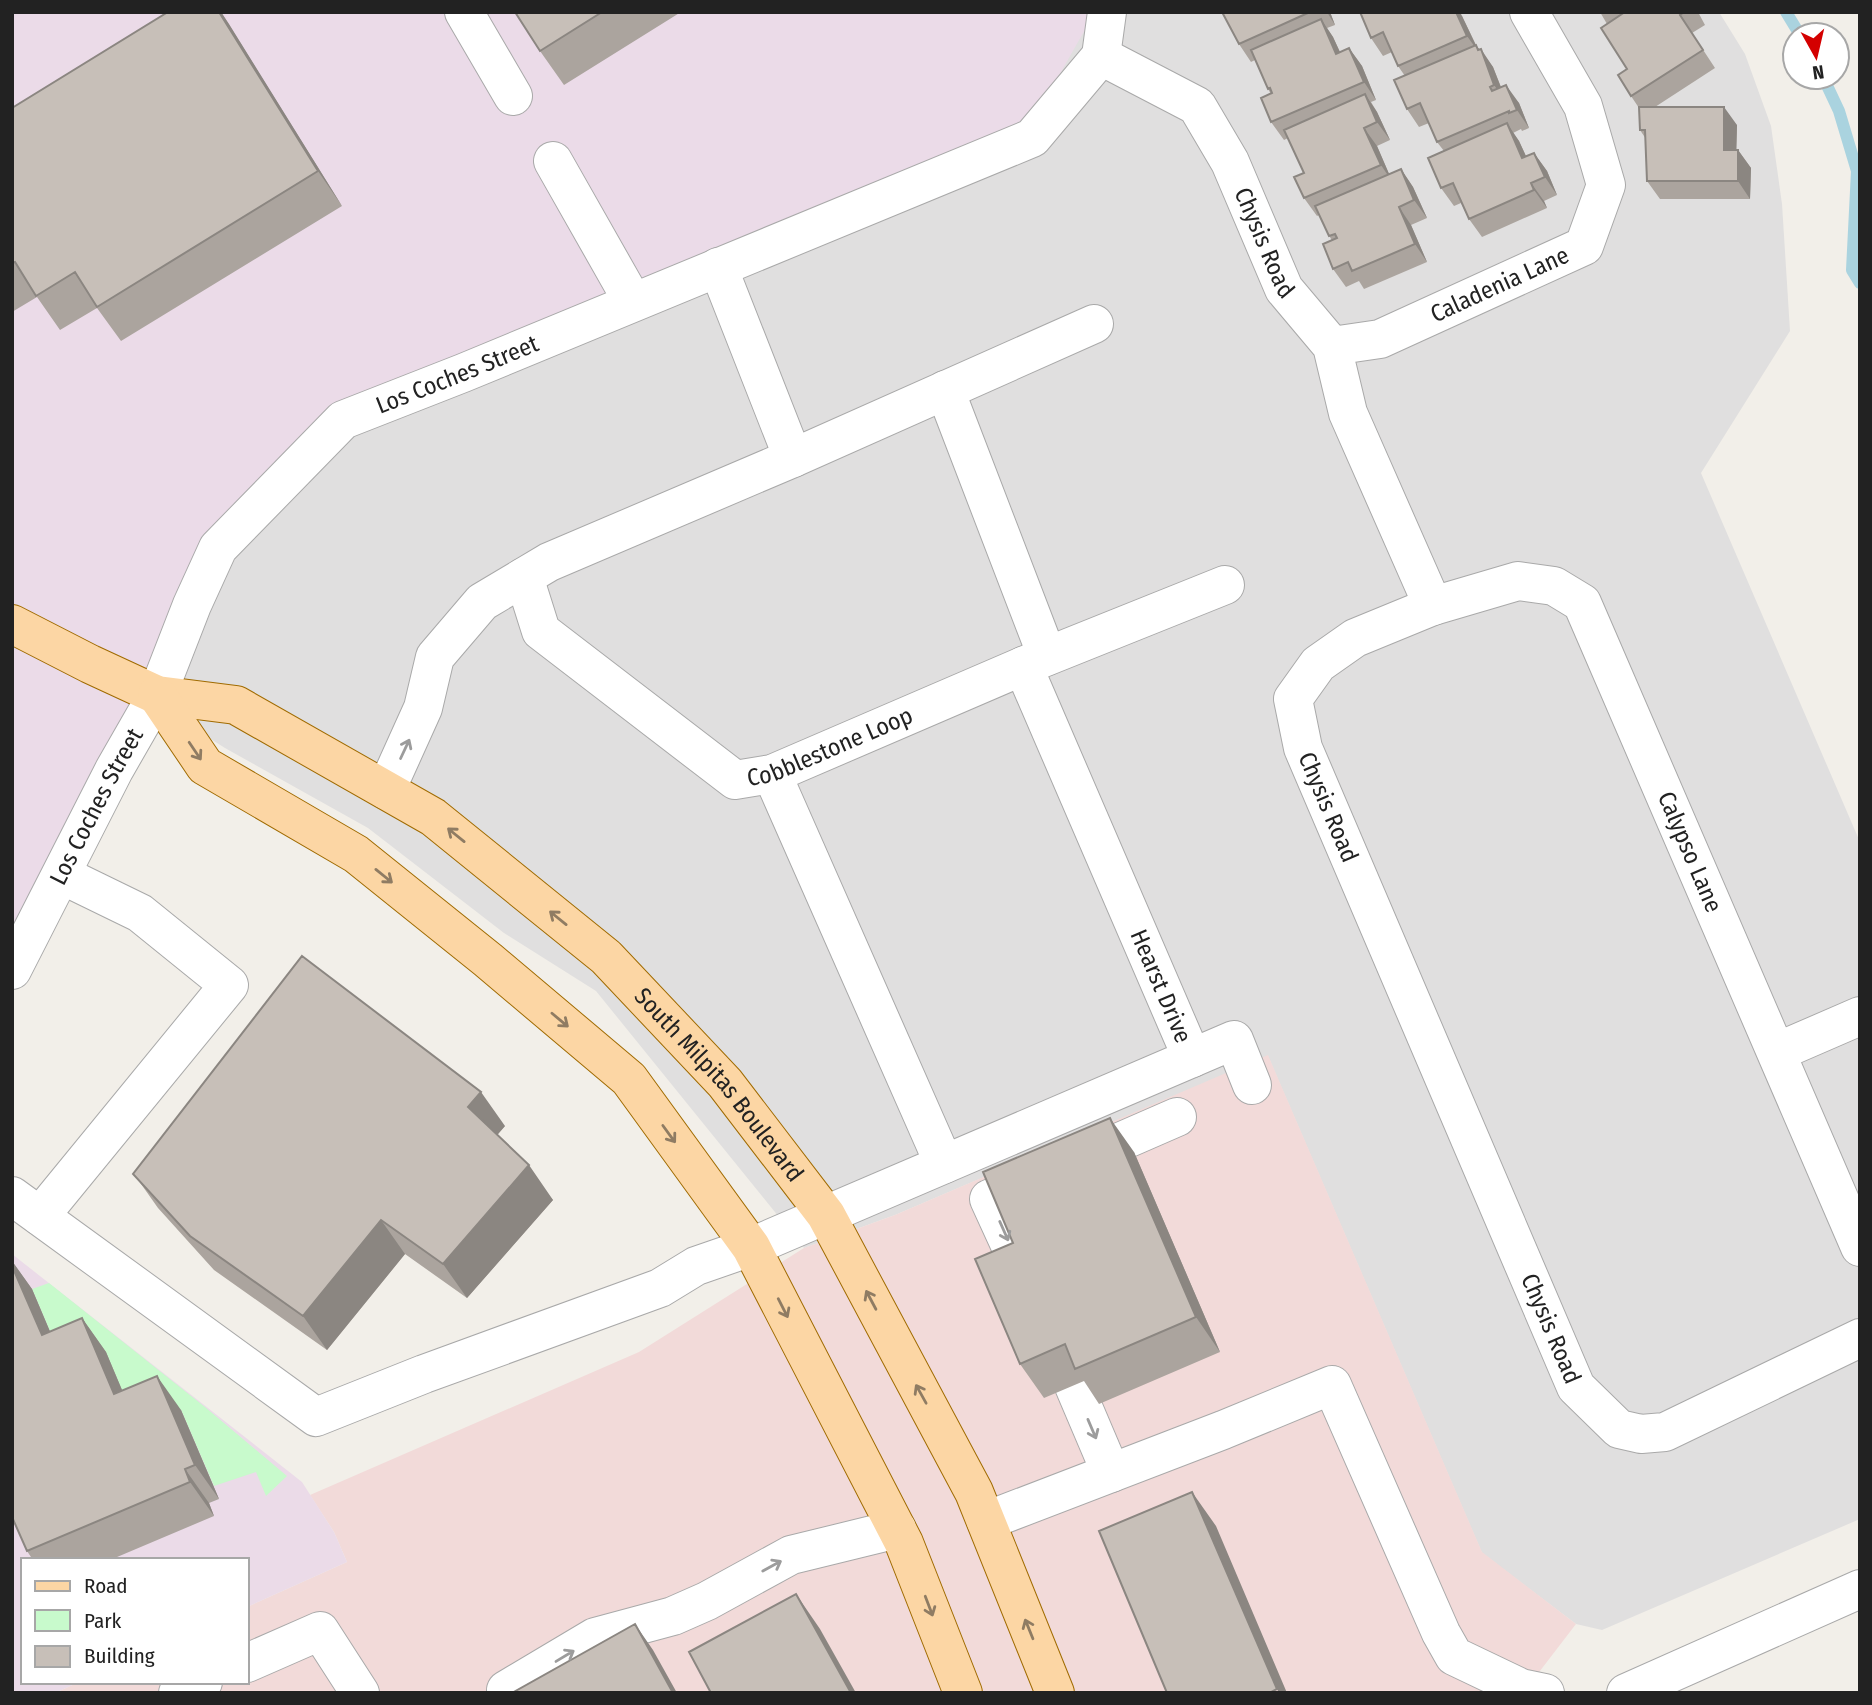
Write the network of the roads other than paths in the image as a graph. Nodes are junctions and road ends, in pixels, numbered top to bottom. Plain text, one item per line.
1 (464, 12) edge
2 (1107, 12) edge
3 (1529, 12) edge
4 (1101, 56) junction
5 (513, 96) dead end
6 (553, 161) dead end
7 (718, 267) junction
8 (633, 302) junction
9 (1094, 324) dead end
10 (1332, 346) junction
11 (945, 390) junction
12 (793, 458) junction
13 (524, 577) junction
14 (1225, 585) dead end
15 (1433, 606) junction
16 (12, 624) edge
17 (1035, 661) junction
18 (157, 695) junction
19 (772, 774) junction
20 (386, 790) junction
21 (62, 875) junction
22 (12, 970) edge
23 (1860, 1016) edge
24 (1776, 1052) junction
25 (1192, 1059) junction
26 (1252, 1085) dead end
27 (1177, 1117) dead end
28 (944, 1164) junction
29 (26, 1206) edge
30 (826, 1215) junction
31 (751, 1247) junction
32 (1860, 1247) edge
33 (1027, 1282) edge
34 (1860, 1338) edge
35 (1074, 1386) edge
36 (1111, 1473) junction
37 (986, 1521) junction
38 (897, 1529) junction
39 (1860, 1588) edge
40 (248, 1663) edge
41 (198, 1684) edge
42 (506, 1690) dead end
43 (178, 1693) edge
44 (360, 1693) edge
45 (963, 1693) edge
46 (1055, 1693) edge
47 (1545, 1693) edge
48 (1626, 1693) edge

1 - 5 street
2 - 4 street
3 - 10 street, Caladenia Lane
4 - 7 street, Los Coches Street
4 - 10 street, Chysis Road
6 - 8 street
7 - 8 street, Los Coches Street
7 - 12 street
8 - 18 street, Los Coches Street
9 - 11 street
10 - 15 street, Chysis Road
11 - 12 street
11 - 17 street
12 - 13 street
13 - 19 street, Cobblestone Loop
20 -> 13 street
14 - 17 street, Cobblestone Loop
15 - 24 street, Calypso Lane
15 - 34 street, Chysis Road
16 - 18 main road, South Milpitas Boulevard
17 - 19 street, Cobblestone Loop
17 - 25 street, Hearst Drive
18 - 20 main road, South Milpitas Boulevard
18 - 21 street, Los Coches Street
18 -> 31 main road
19 - 28 street
30 -> 20 main road, South Milpitas Boulevard
21 - 22 street, Los Coches Street
21 - 29 street
23 - 24 street
24 - 32 street, Calypso Lane
25 - 26 street
25 - 28 street, Hearst Drive
27 -> 33 street
28 - 30 street, Hearst Drive
29 - 31 street, Hearst Drive
30 - 31 street, Hearst Drive
37 -> 30 main road, South Milpitas Boulevard
31 -> 38 main road
35 -> 36 street
36 - 37 street
36 - 47 street
46 -> 37 main road, South Milpitas Boulevard
42 -> 38 street
38 -> 45 main road
39 - 48 street
40 - 44 street
41 - 43 street

